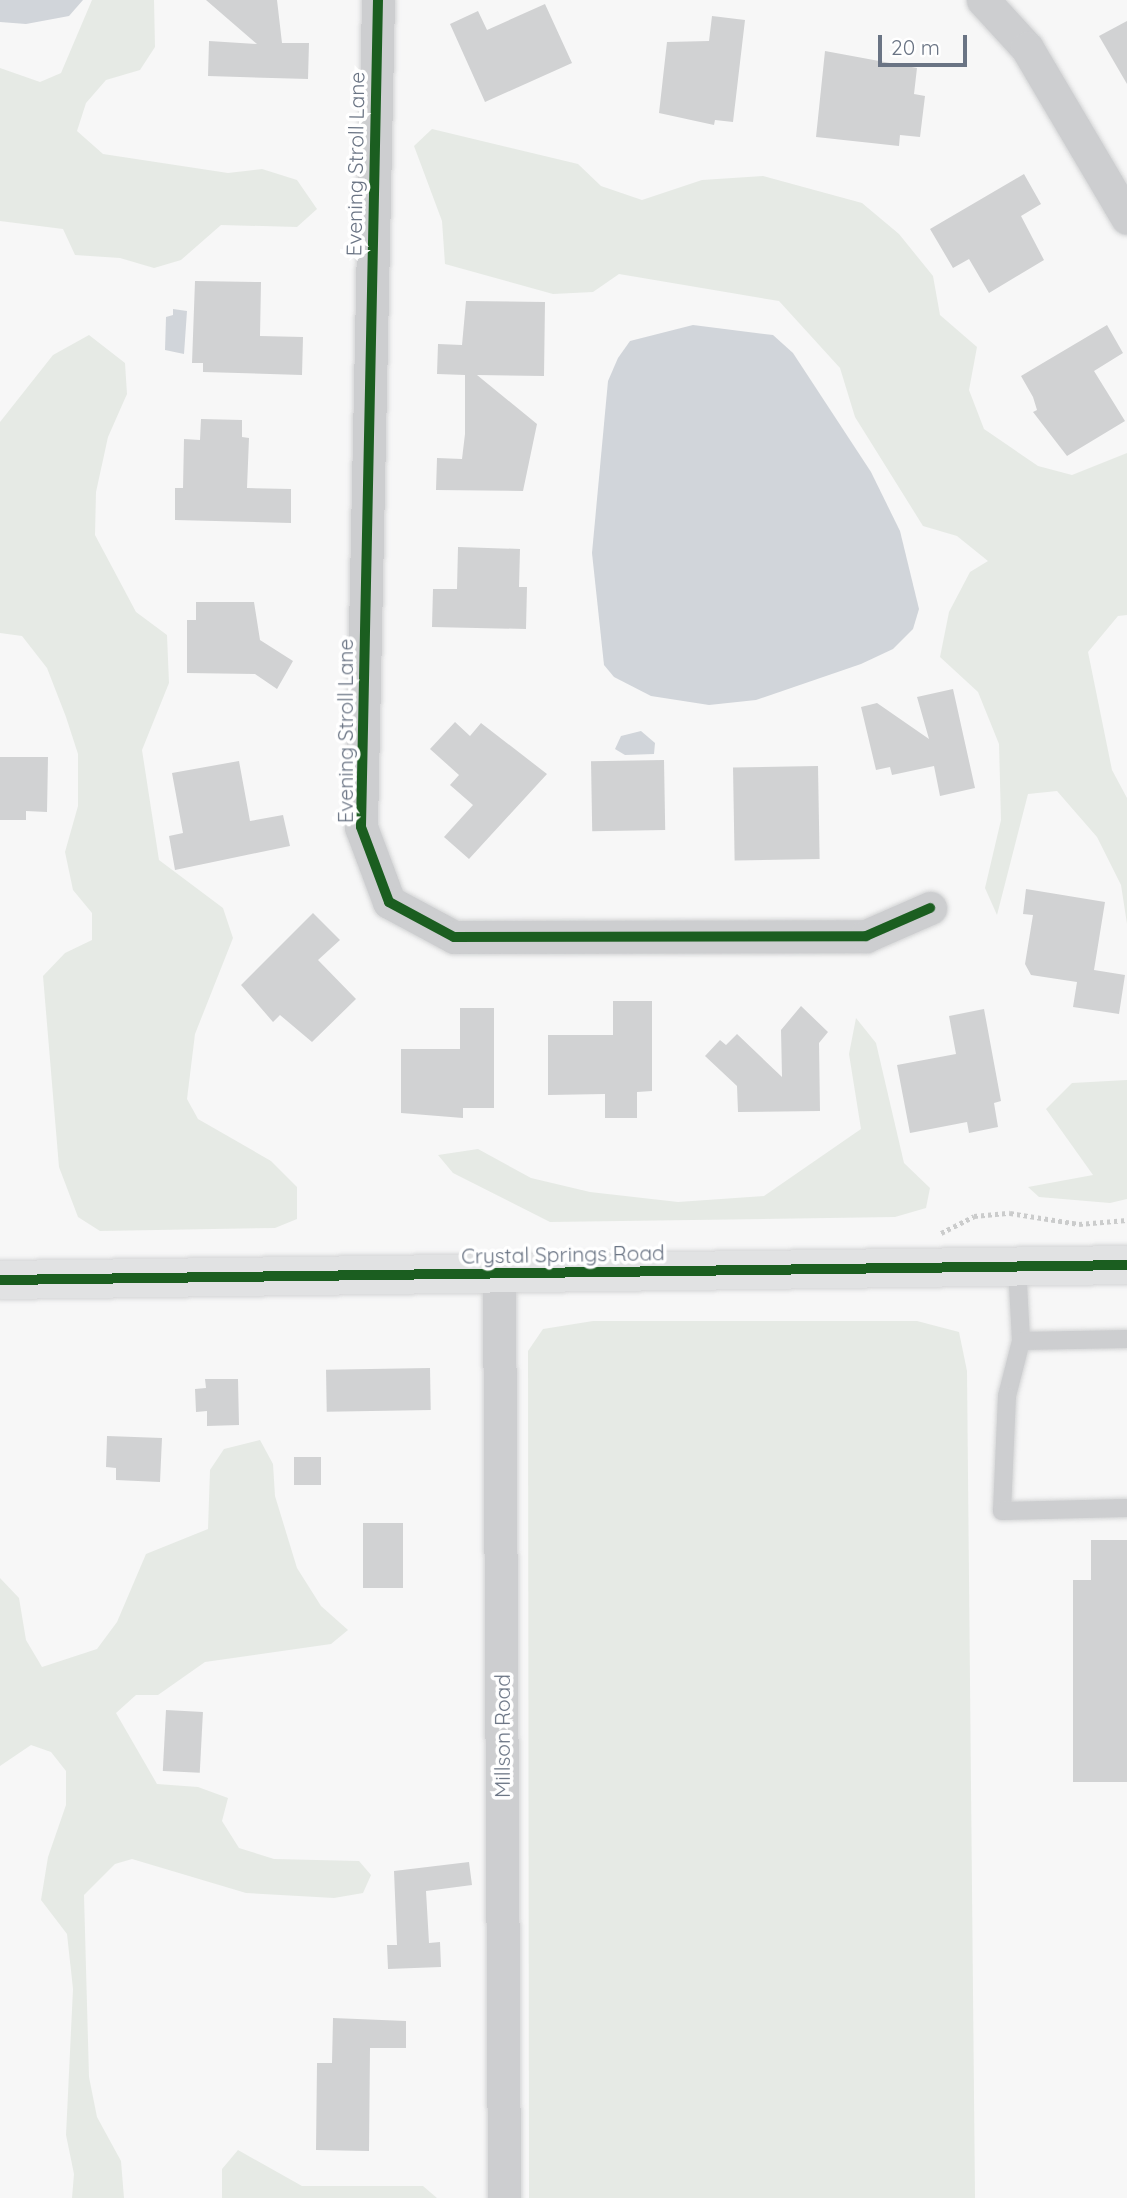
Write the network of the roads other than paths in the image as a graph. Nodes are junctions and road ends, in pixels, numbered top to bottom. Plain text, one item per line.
1 (378, 0) edge
2 (983, 0) edge
3 (1127, 218) edge
4 (930, 908) dead end
5 (1127, 1265) edge
6 (1017, 1266) junction
7 (499, 1274) junction
8 (0, 1280) edge
9 (1127, 1339) edge
10 (1021, 1341) junction
11 (1127, 1508) edge
12 (504, 2198) edge

1 - 4 street, Evening Stroll Lane
2 - 3 street
5 - 6 street, Crystal Springs Road
6 - 7 street, Crystal Springs Road
6 - 10 lane
7 - 8 street, Crystal Springs Road
7 - 12 street, Millson Road
9 - 10 lane
10 - 11 lane

